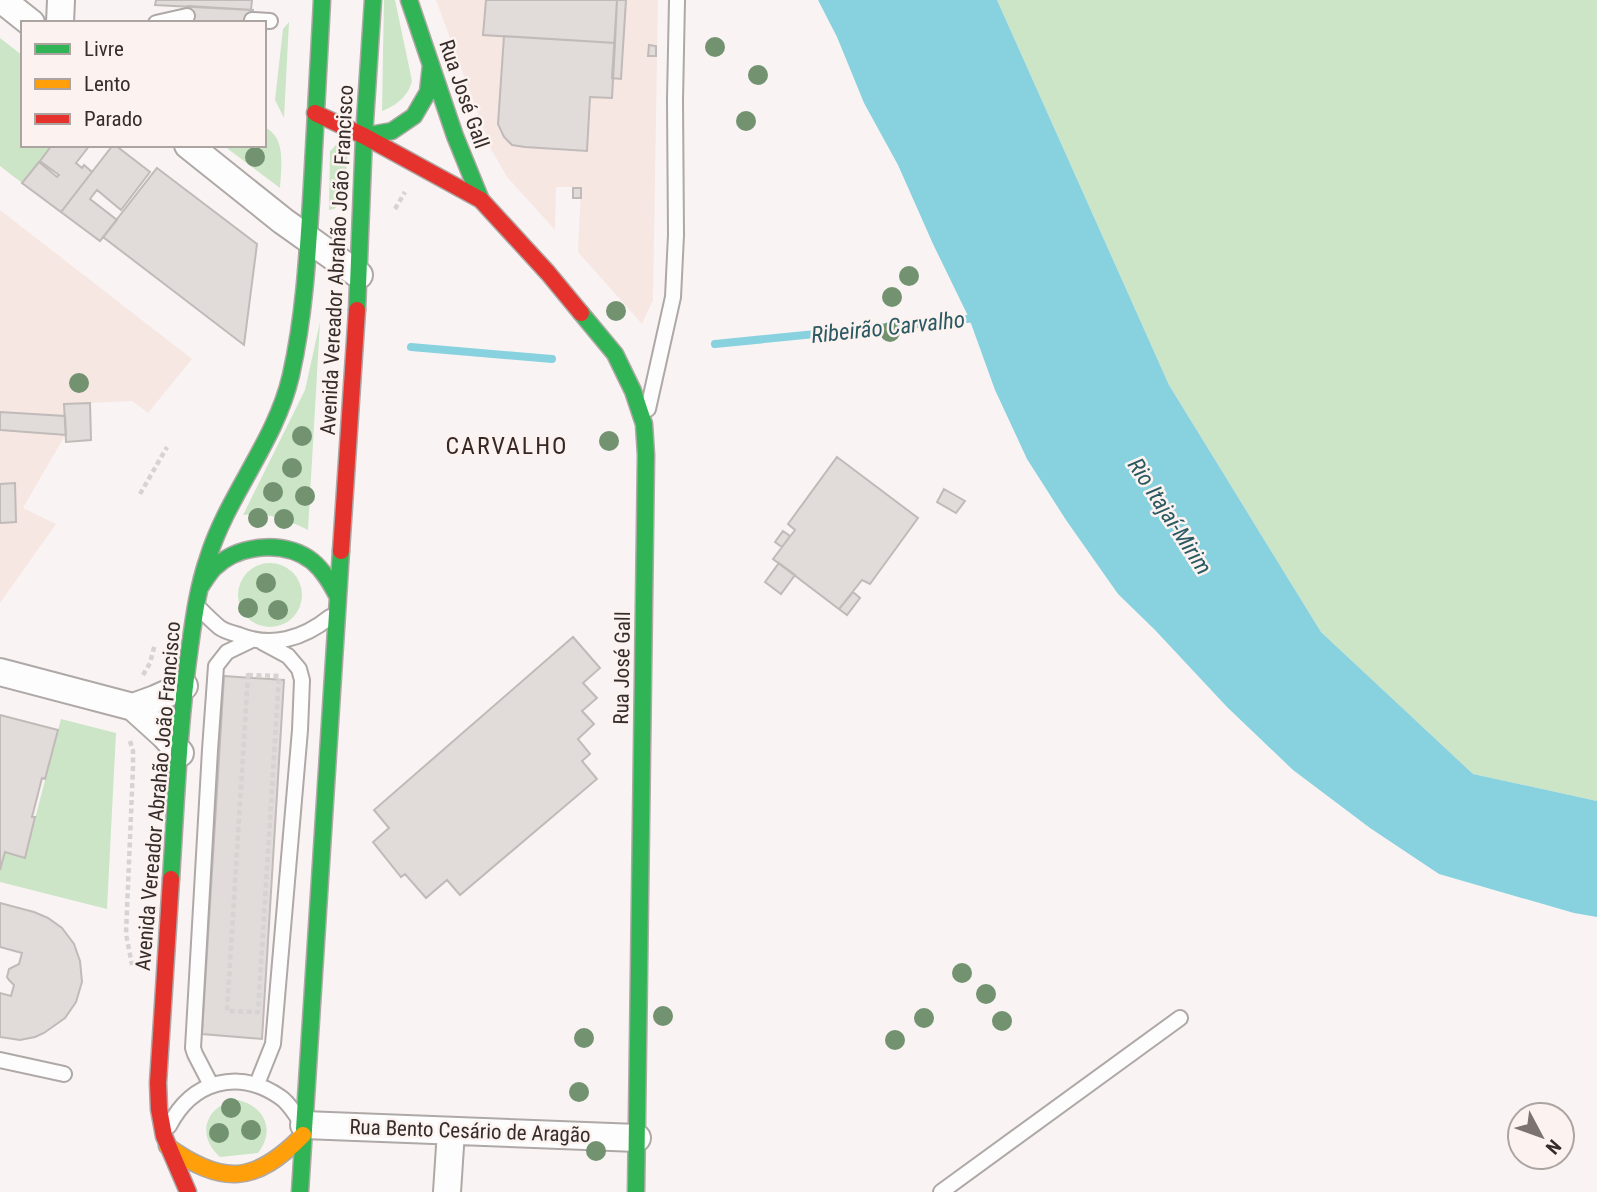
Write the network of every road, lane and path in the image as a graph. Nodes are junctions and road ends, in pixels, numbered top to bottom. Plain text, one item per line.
1 (2, 0) edge
2 (61, 0) edge
3 (321, 0) edge
4 (373, 0) edge
5 (409, 0) edge
6 (677, 0) edge
7 (187, 16) dead end
8 (252, 20) dead end
9 (28, 21) edge
10 (60, 21) edge
11 (165, 21) edge
12 (270, 21) dead end
13 (430, 65) junction
14 (315, 113) junction
15 (364, 136) junction
16 (191, 147) edge
17 (481, 201) junction
18 (309, 239) junction
19 (359, 275) junction
20 (644, 424) junction
21 (167, 447) dead end
22 (140, 494) dead end
23 (197, 596) junction
24 (338, 604) junction
25 (257, 641) junction
26 (0, 672) edge
27 (184, 686) junction
28 (133, 707) junction
29 (180, 753) junction
30 (227, 1011) joint
31 (1180, 1018) dead end
32 (0, 1060) edge
33 (64, 1074) dead end
34 (257, 1084) junction
35 (211, 1085) junction
36 (303, 1130) junction
37 (452, 1131) junction
38 (637, 1138) junction
39 (165, 1141) junction
40 (188, 1192) edge
41 (300, 1192) edge
42 (447, 1192) edge
43 (636, 1192) edge
44 (941, 1192) edge

1 - 9 street
2 - 10 street
3 - 14 main road, Avenida Vereador Abrahão João Francisco
4 - 15 main road, Avenida Vereador Abrahão João Francisco
5 - 13 main road, Rua José Gall
6 - 20 lane
7 - 11 lane
8 - 12 lane
13 - 15 main road
13 - 17 main road, Rua José Gall
14 - 15 main road, Rua José Gall
14 - 18 main road, Avenida Vereador Abrahão João Francisco
15 - 17 main road, Rua José Gall
15 - 19 main road, Avenida Vereador Abrahão João Francisco
16 - 18 street
17 - 20 main road, Rua José Gall
18 - 19 street
18 - 23 main road, Avenida Vereador Abrahão João Francisco
19 - 24 main road, Avenida Vereador Abrahão João Francisco
20 - 38 main road, Rua José Gall
21 - 22 path
23 - 24 main road
23 - 25 lane
23 - 27 main road, Avenida Vereador Abrahão João Francisco
24 - 25 lane
24 - 36 main road, Avenida Vereador Abrahão João Francisco
25 - 34 lane
25 - 35 lane
26 - 28 street
27 - 28 street
27 - 29 main road, Avenida Vereador Abrahão João Francisco
28 - 29 street
29 - 39 main road, Avenida Vereador Abrahão João Francisco
30 - 30 path
31 - 44 lane
32 - 33 lane
34 - 35 lane
34 - 36 lane
35 - 39 lane
36 - 37 street, Rua Bento Cesário de Aragão
36 - 39 main road
36 - 41 main road, Avenida Vereador Abrahão João Francisco
37 - 38 street, Rua Bento Cesário de Aragão
37 - 42 street
38 - 43 main road, Rua José Gall
39 - 40 main road, Avenida Vereador Abrahão João Francisco

